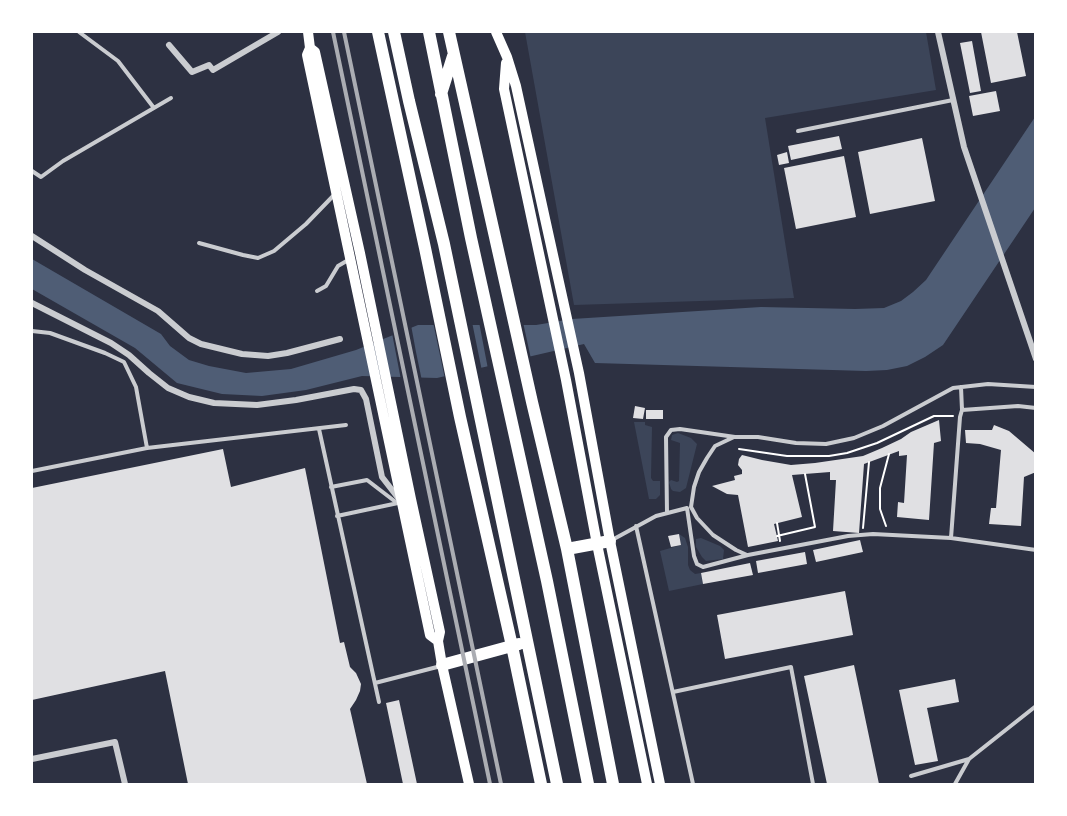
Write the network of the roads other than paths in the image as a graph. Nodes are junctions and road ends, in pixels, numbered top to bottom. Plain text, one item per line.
1 (79, 32) edge
2 (278, 32) edge
3 (308, 32) edge
4 (378, 32) edge
5 (394, 32) edge
6 (429, 32) edge
7 (449, 32) edge
8 (496, 32) edge
9 (938, 32) edge
10 (169, 45) dead end
11 (310, 48) junction
12 (454, 54) junction
13 (507, 57) junction
14 (441, 95) junction
15 (171, 98) dead end
16 (953, 99) junction
17 (154, 108) junction
18 (798, 131) dead end
19 (32, 171) edge
20 (336, 193) junction
21 (32, 236) edge
22 (199, 243) dead end
23 (350, 259) junction
24 (359, 276) junction
25 (317, 291) dead end
26 (32, 303) edge
27 (32, 331) edge
28 (340, 339) dead end
29 (1035, 359) edge
30 (961, 387) junction
31 (1035, 387) edge
32 (1035, 408) edge
33 (962, 410) junction
34 (389, 414) junction
35 (346, 425) dead end
36 (319, 429) junction
37 (735, 436) junction
38 (147, 448) junction
39 (32, 471) edge
40 (331, 487) junction
41 (399, 503) junction
42 (689, 508) junction
43 (667, 513) junction
44 (337, 516) junction
45 (636, 526) junction
46 (951, 538) junction
47 (603, 543) junction
48 (567, 549) junction
49 (1035, 550) edge
50 (748, 555) junction
51 (438, 641) junction
52 (527, 642) junction
53 (512, 646) junction
54 (442, 665) junction
55 (375, 683) junction
56 (674, 692) junction
57 (380, 702) dead end
58 (1035, 706) edge
59 (32, 759) edge
60 (969, 759) junction
61 (911, 776) dead end
62 (125, 784) edge
63 (470, 784) edge
64 (541, 784) edge
65 (557, 784) edge
66 (588, 784) edge
67 (613, 784) edge
68 (647, 784) edge
69 (660, 784) edge
70 (693, 784) edge
71 (813, 784) edge
72 (955, 784) edge

1 - 17 lane
2 - 10 street
3 - 11 main road
4 - 53 highway
5 - 52 highway
6 - 14 highway
7 - 12 highway
8 - 13 main road
9 - 16 street
11 - 20 main road
11 - 24 main road
12 - 14 highway
12 - 48 highway
13 - 47 main road
13 - 47 main road
14 - 66 highway
15 - 17 lane
16 - 18 lane
16 - 29 street
17 - 19 lane
20 - 22 lane
20 - 23 main road
21 - 28 street
23 - 24 main road
23 - 25 lane
24 - 34 main road
26 - 41 street
27 - 38 lane
30 - 31 lane
30 - 33 lane
30 - 37 lane
32 - 33 lane
33 - 46 lane
34 - 41 main road
34 - 51 main road
35 - 36 lane
36 - 38 lane
36 - 40 lane
37 - 42 lane
37 - 43 lane
38 - 39 lane
40 - 41 lane
40 - 44 lane
41 - 44 lane
41 - 51 main road
42 - 43 lane
42 - 50 lane
42 - 50 lane
43 - 45 lane
44 - 55 lane
45 - 47 lane
45 - 56 lane
46 - 49 lane
46 - 50 lane
47 - 48 highway
47 - 68 main road
47 - 69 main road
48 - 67 highway
51 - 54 main road
52 - 53 highway
52 - 65 highway
53 - 54 highway
53 - 64 highway
54 - 55 lane
54 - 63 main road
55 - 57 lane
56 - 70 lane
56 - 71 lane
58 - 60 lane
59 - 62 street
60 - 61 lane
60 - 72 lane

